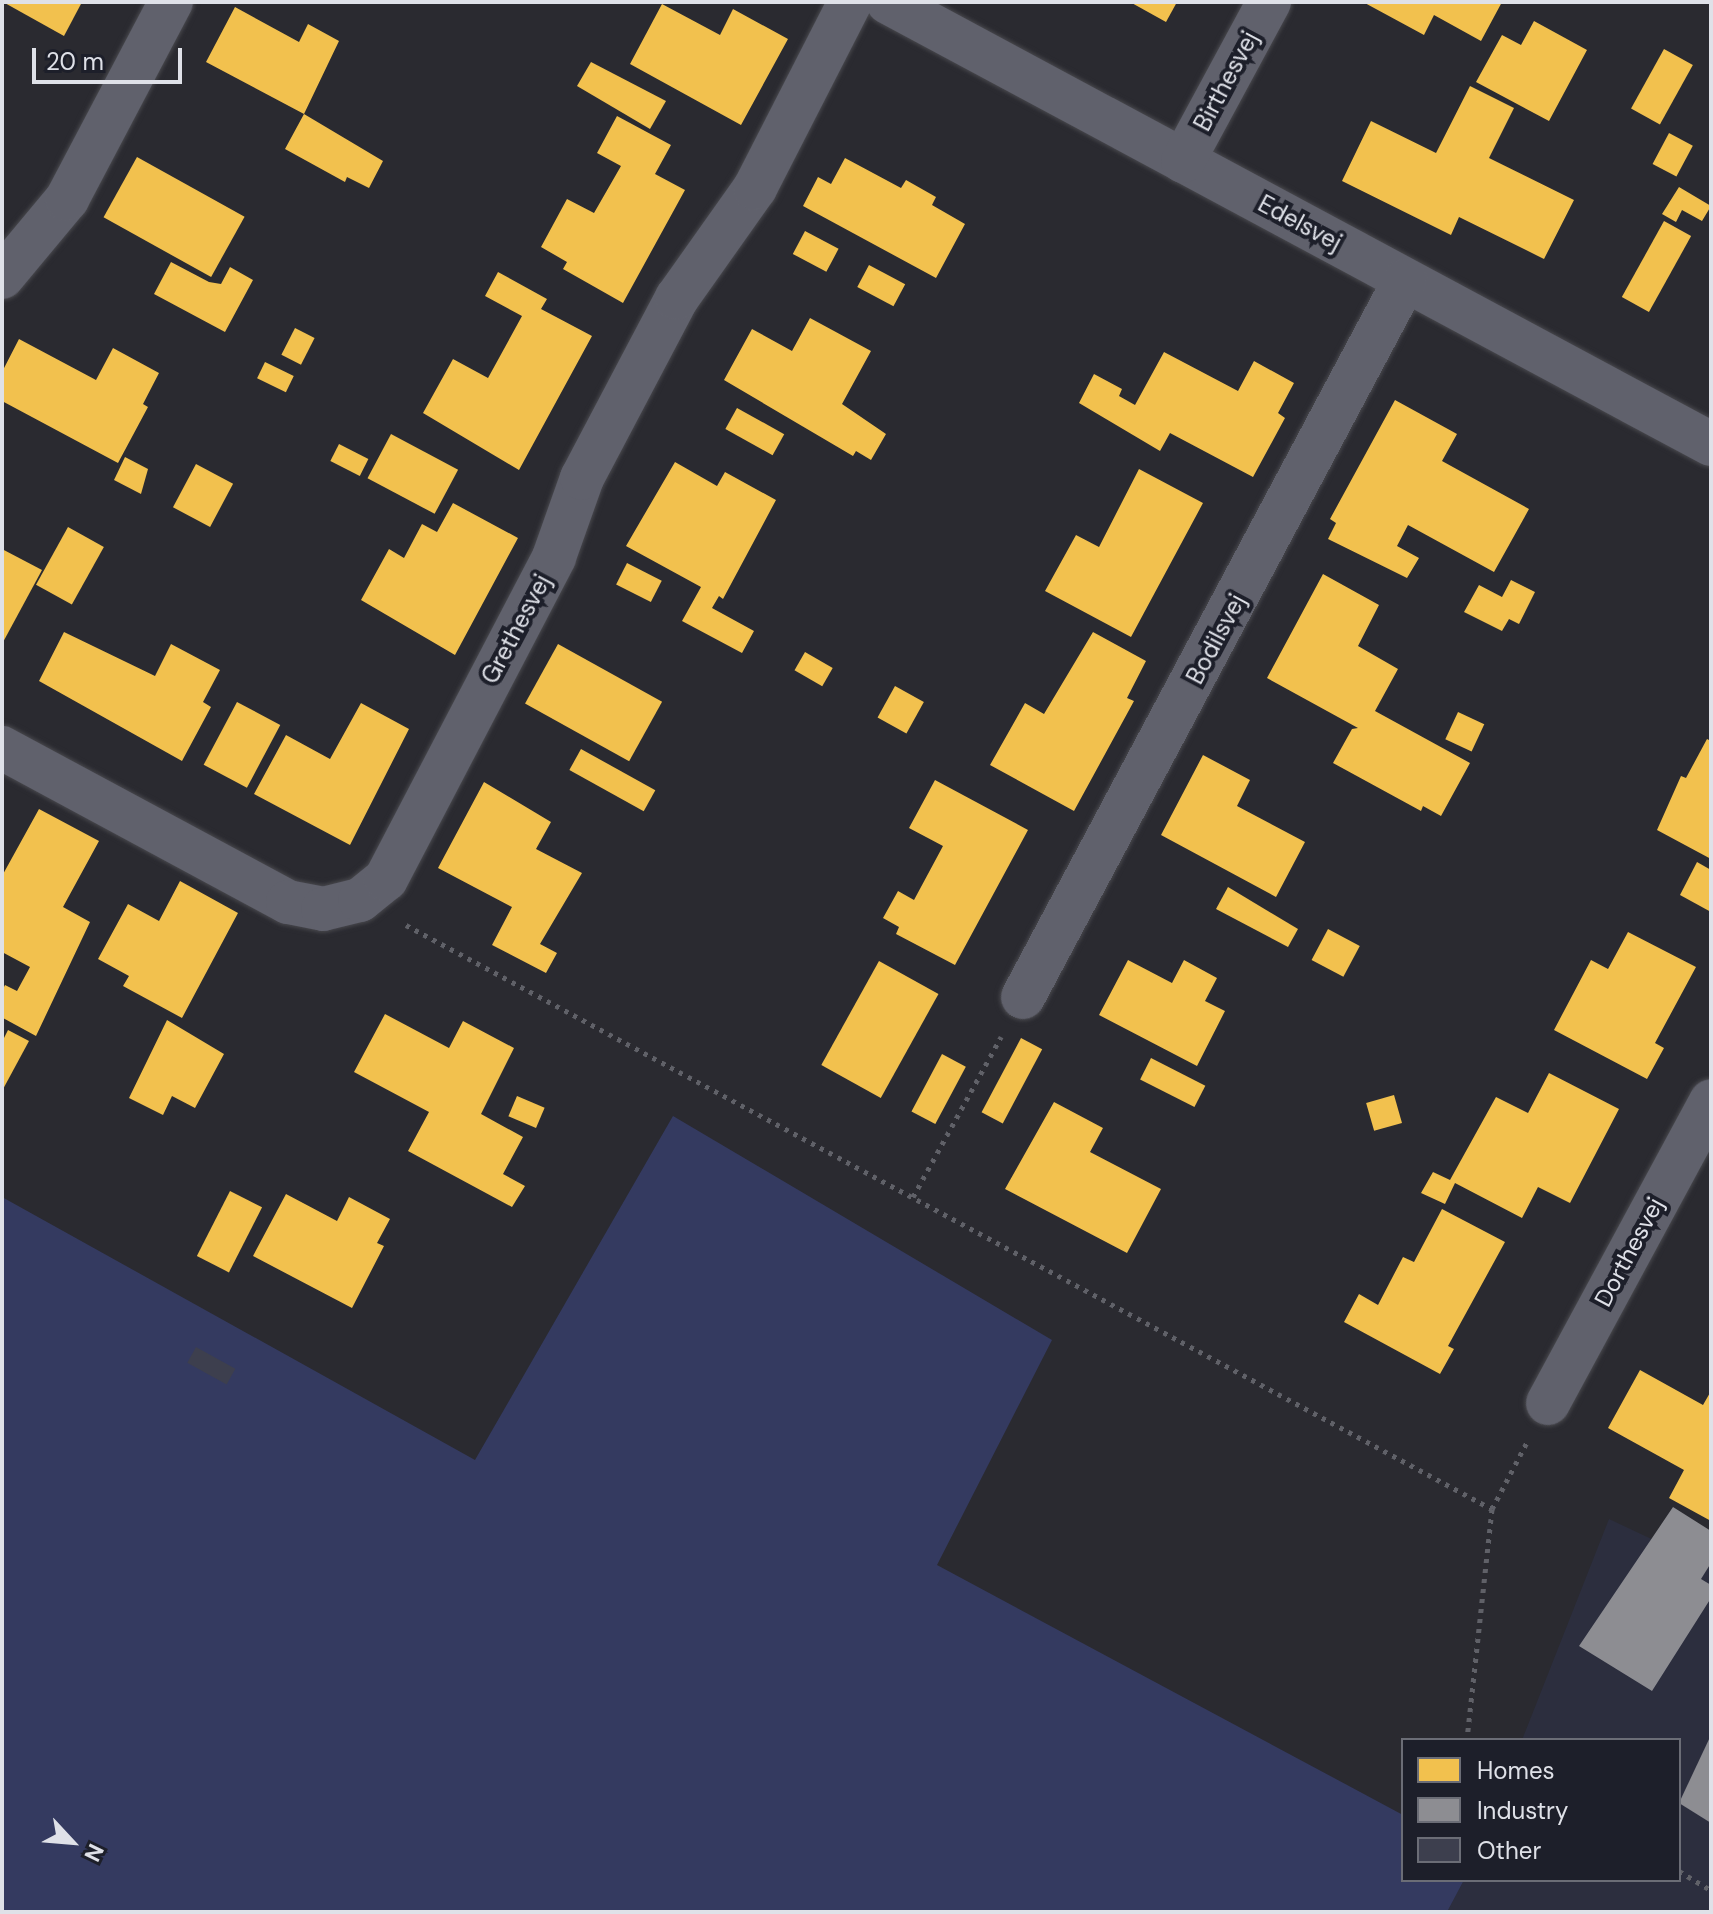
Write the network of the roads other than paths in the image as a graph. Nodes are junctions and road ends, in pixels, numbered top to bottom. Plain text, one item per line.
1 (171, 2) edge
2 (850, 2) edge
3 (888, 2) edge
4 (1269, 2) edge
5 (1183, 161) junction
6 (2, 277) edge
7 (1405, 280) junction
8 (1711, 444) edge
9 (2, 748) edge
10 (1023, 997) road end
11 (1711, 1101) edge
12 (1548, 1403) road end

1 - 6 street
2 - 9 street, Grethesvej
3 - 5 street, Edelsvej
4 - 5 street, Birthesvej
5 - 7 street, Edelsvej
7 - 8 street, Edelsvej
7 - 10 street, Bodilsvej
11 - 12 street, Dorthesvej

